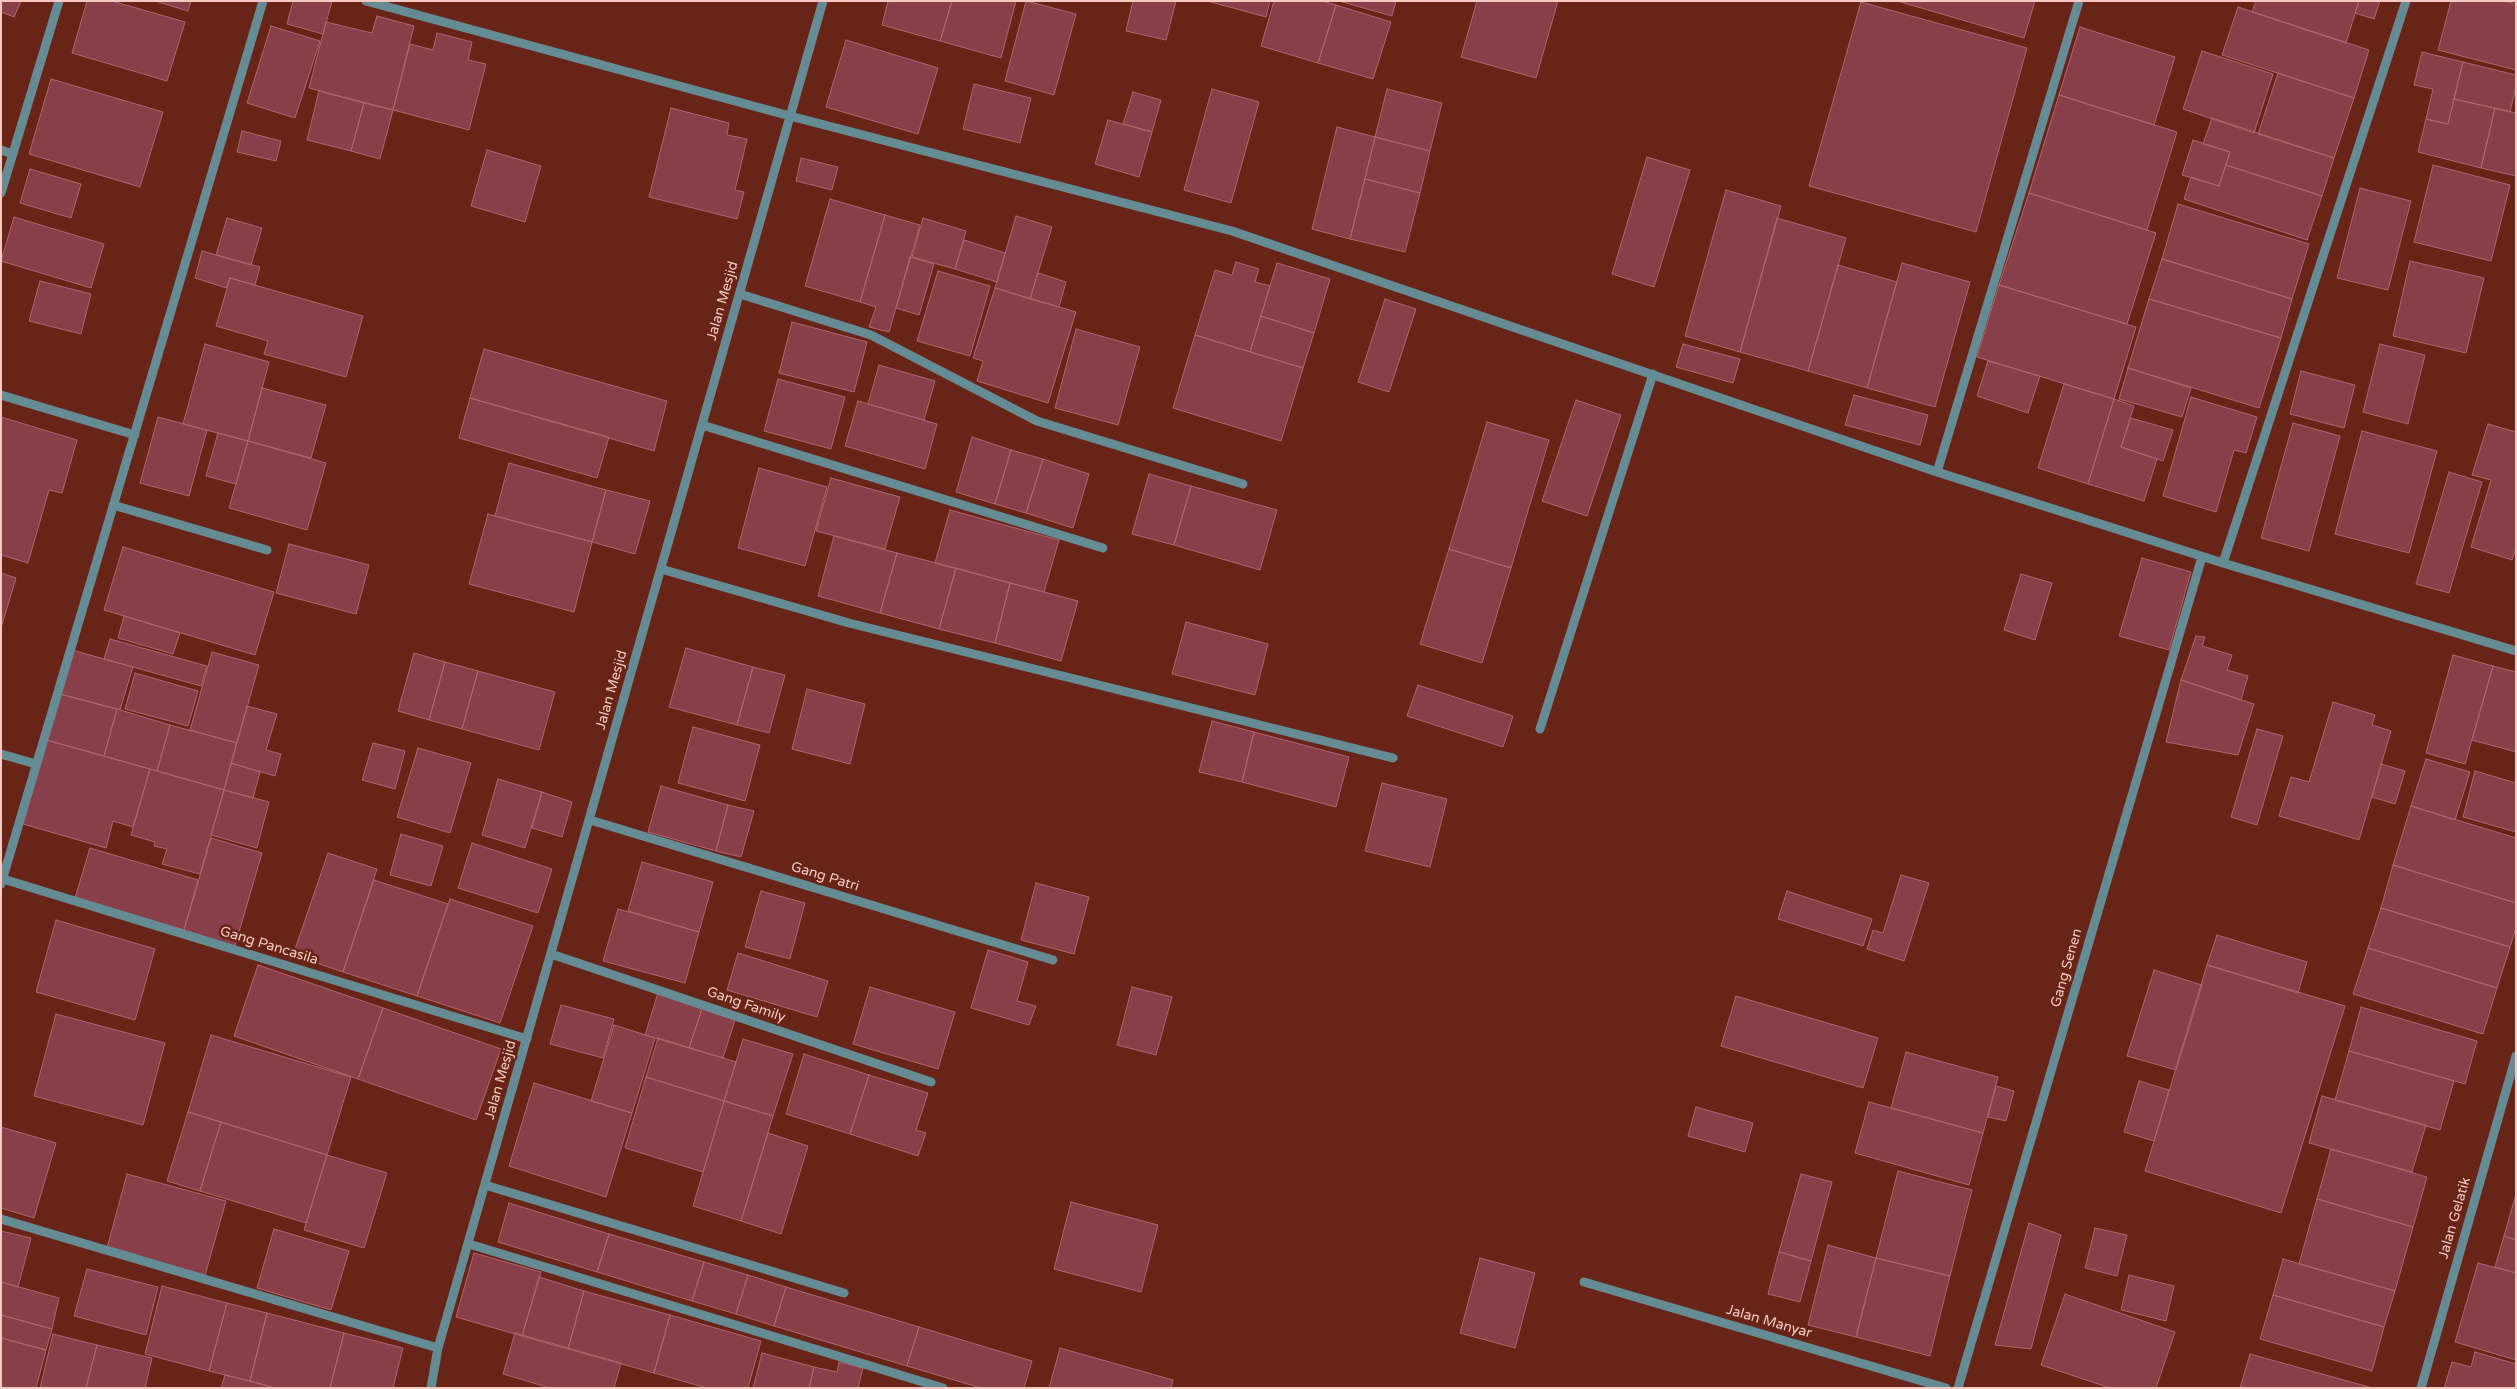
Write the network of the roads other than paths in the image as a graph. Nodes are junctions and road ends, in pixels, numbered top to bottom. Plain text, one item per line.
1 (59, 1) edge
2 (263, 1) edge
3 (366, 1) edge
4 (823, 1) edge
5 (2079, 1) edge
6 (2406, 1) edge
7 (790, 116) junction
8 (1, 150) edge
9 (13, 154) junction
10 (1, 193) edge
11 (740, 294) junction
12 (1653, 374) junction
13 (1, 395) edge
14 (702, 425) junction
15 (135, 435) junction
16 (1936, 472) junction
17 (1243, 484) dead end
18 (114, 505) junction
19 (1103, 548) dead end
20 (267, 550) dead end
21 (2202, 557) junction
22 (2223, 563) junction
23 (661, 568) junction
24 (2516, 651) edge
25 (1540, 729) dead end
26 (1, 754) edge
27 (1393, 758) dead end
28 (36, 764) junction
29 (590, 820) junction
30 (2, 882) edge
31 (551, 954) junction
32 (1054, 960) dead end
33 (527, 1039) junction
34 (2516, 1056) edge
35 (931, 1082) dead end
36 (484, 1185) junction
37 (1, 1219) edge
38 (468, 1244) junction
39 (1584, 1282) dead end
40 (844, 1293) dead end
41 (438, 1348) junction
42 (431, 1388) edge
43 (943, 1388) edge
44 (1946, 1388) edge
45 (1958, 1388) edge
46 (2421, 1388) edge

1 - 9 street
2 - 15 street
3 - 7 street
4 - 7 street, Jalan Mesjid
5 - 16 street
6 - 22 street
7 - 11 street, Jalan Mesjid
7 - 12 street
8 - 9 street
9 - 10 street
11 - 14 street, Jalan Mesjid
11 - 17 street
12 - 16 street
12 - 25 street
13 - 15 street
14 - 19 street
14 - 23 street, Jalan Mesjid
15 - 18 street
16 - 21 street
18 - 20 street
18 - 28 street
21 - 22 street
21 - 45 street, Gang Senen
22 - 24 street
23 - 27 street
23 - 29 street, Jalan Mesjid
26 - 28 street
28 - 30 street
29 - 31 street, Jalan Mesjid
29 - 32 street, Gang Patri
30 - 33 street, Gang Pancasila
31 - 33 street, Jalan Mesjid
31 - 35 street, Gang Family
33 - 36 street, Jalan Mesjid
34 - 46 street, Jalan Gelatik
36 - 38 street, Jalan Mesjid
36 - 40 street
37 - 41 street
38 - 41 street, Jalan Mesjid
38 - 43 street
39 - 44 street, Jalan Manyar
41 - 42 street, Jalan Mesjid

